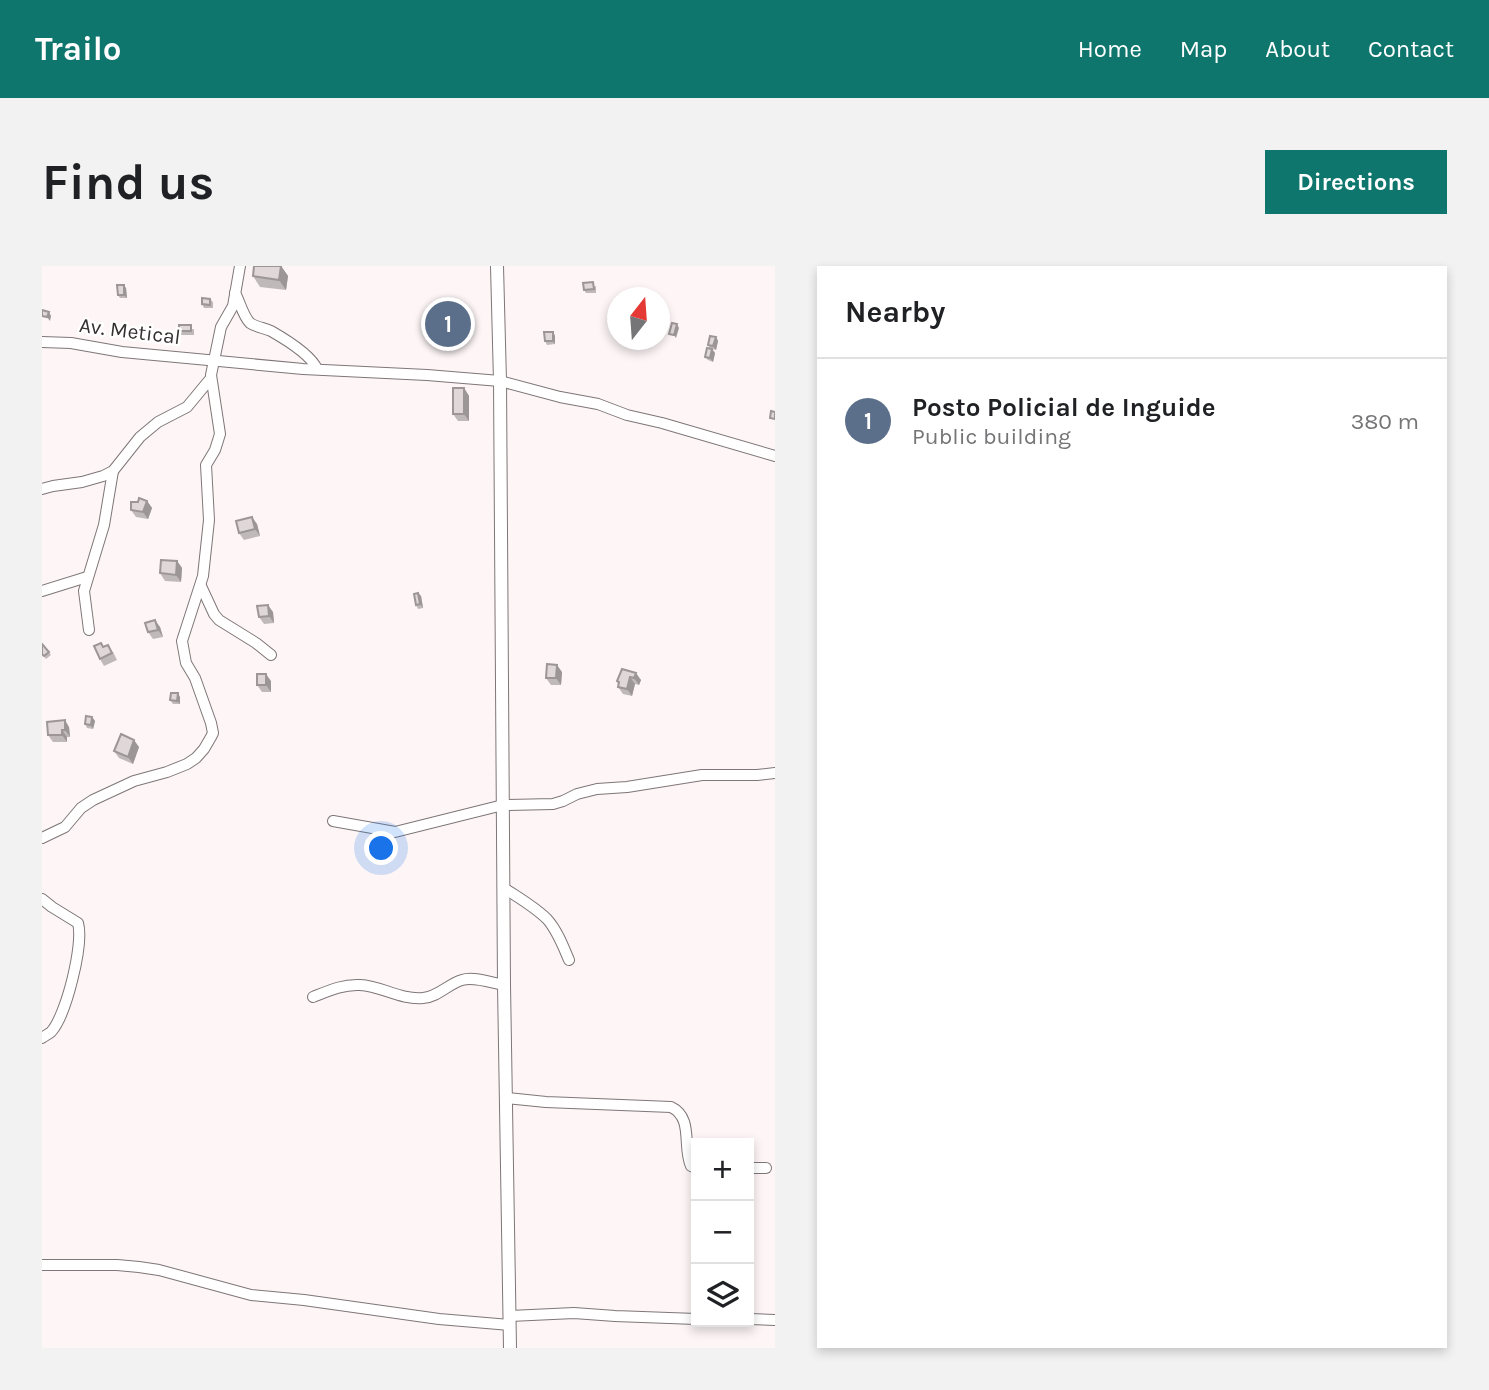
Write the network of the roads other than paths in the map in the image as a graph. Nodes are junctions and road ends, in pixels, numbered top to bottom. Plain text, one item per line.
1 (240, 266) edge
2 (497, 266) edge
3 (235, 293) junction
4 (42, 342) edge
5 (214, 360) junction
6 (317, 369) junction
7 (211, 378) junction
8 (500, 381) junction
9 (775, 456) edge
10 (113, 471) junction
11 (42, 489) edge
12 (88, 578) junction
13 (201, 586) junction
14 (42, 591) edge
15 (89, 629) dead end
16 (271, 655) dead end
17 (775, 773) edge
18 (503, 805) junction
19 (333, 821) dead end
20 (42, 838) edge
21 (505, 888) junction
22 (42, 899) edge
23 (569, 960) dead end
24 (504, 985) junction
25 (313, 997) dead end
26 (42, 1038) edge
27 (507, 1098) junction
28 (691, 1166) edge
29 (754, 1168) edge
30 (766, 1168) dead end
31 (42, 1265) edge
32 (691, 1319) edge
33 (754, 1319) edge
34 (775, 1320) edge
35 (510, 1321) junction
36 (510, 1348) edge

1 - 3 street
2 - 8 street
3 - 5 street
3 - 6 street
4 - 5 street, Av. Metical
5 - 6 street, Av. Metical
5 - 7 street
6 - 8 street, Av. Metical
7 - 10 street
7 - 13 street
8 - 9 street, Av. Metical
8 - 18 street
10 - 11 street
10 - 12 street
12 - 14 street
12 - 15 street
13 - 16 street
13 - 20 street
17 - 18 street
18 - 19 street
18 - 21 street
21 - 23 street
21 - 24 street
22 - 26 street
24 - 25 street
24 - 27 street
27 - 28 street
27 - 35 street
29 - 30 street
31 - 35 street
32 - 35 street
33 - 34 street
35 - 36 street

